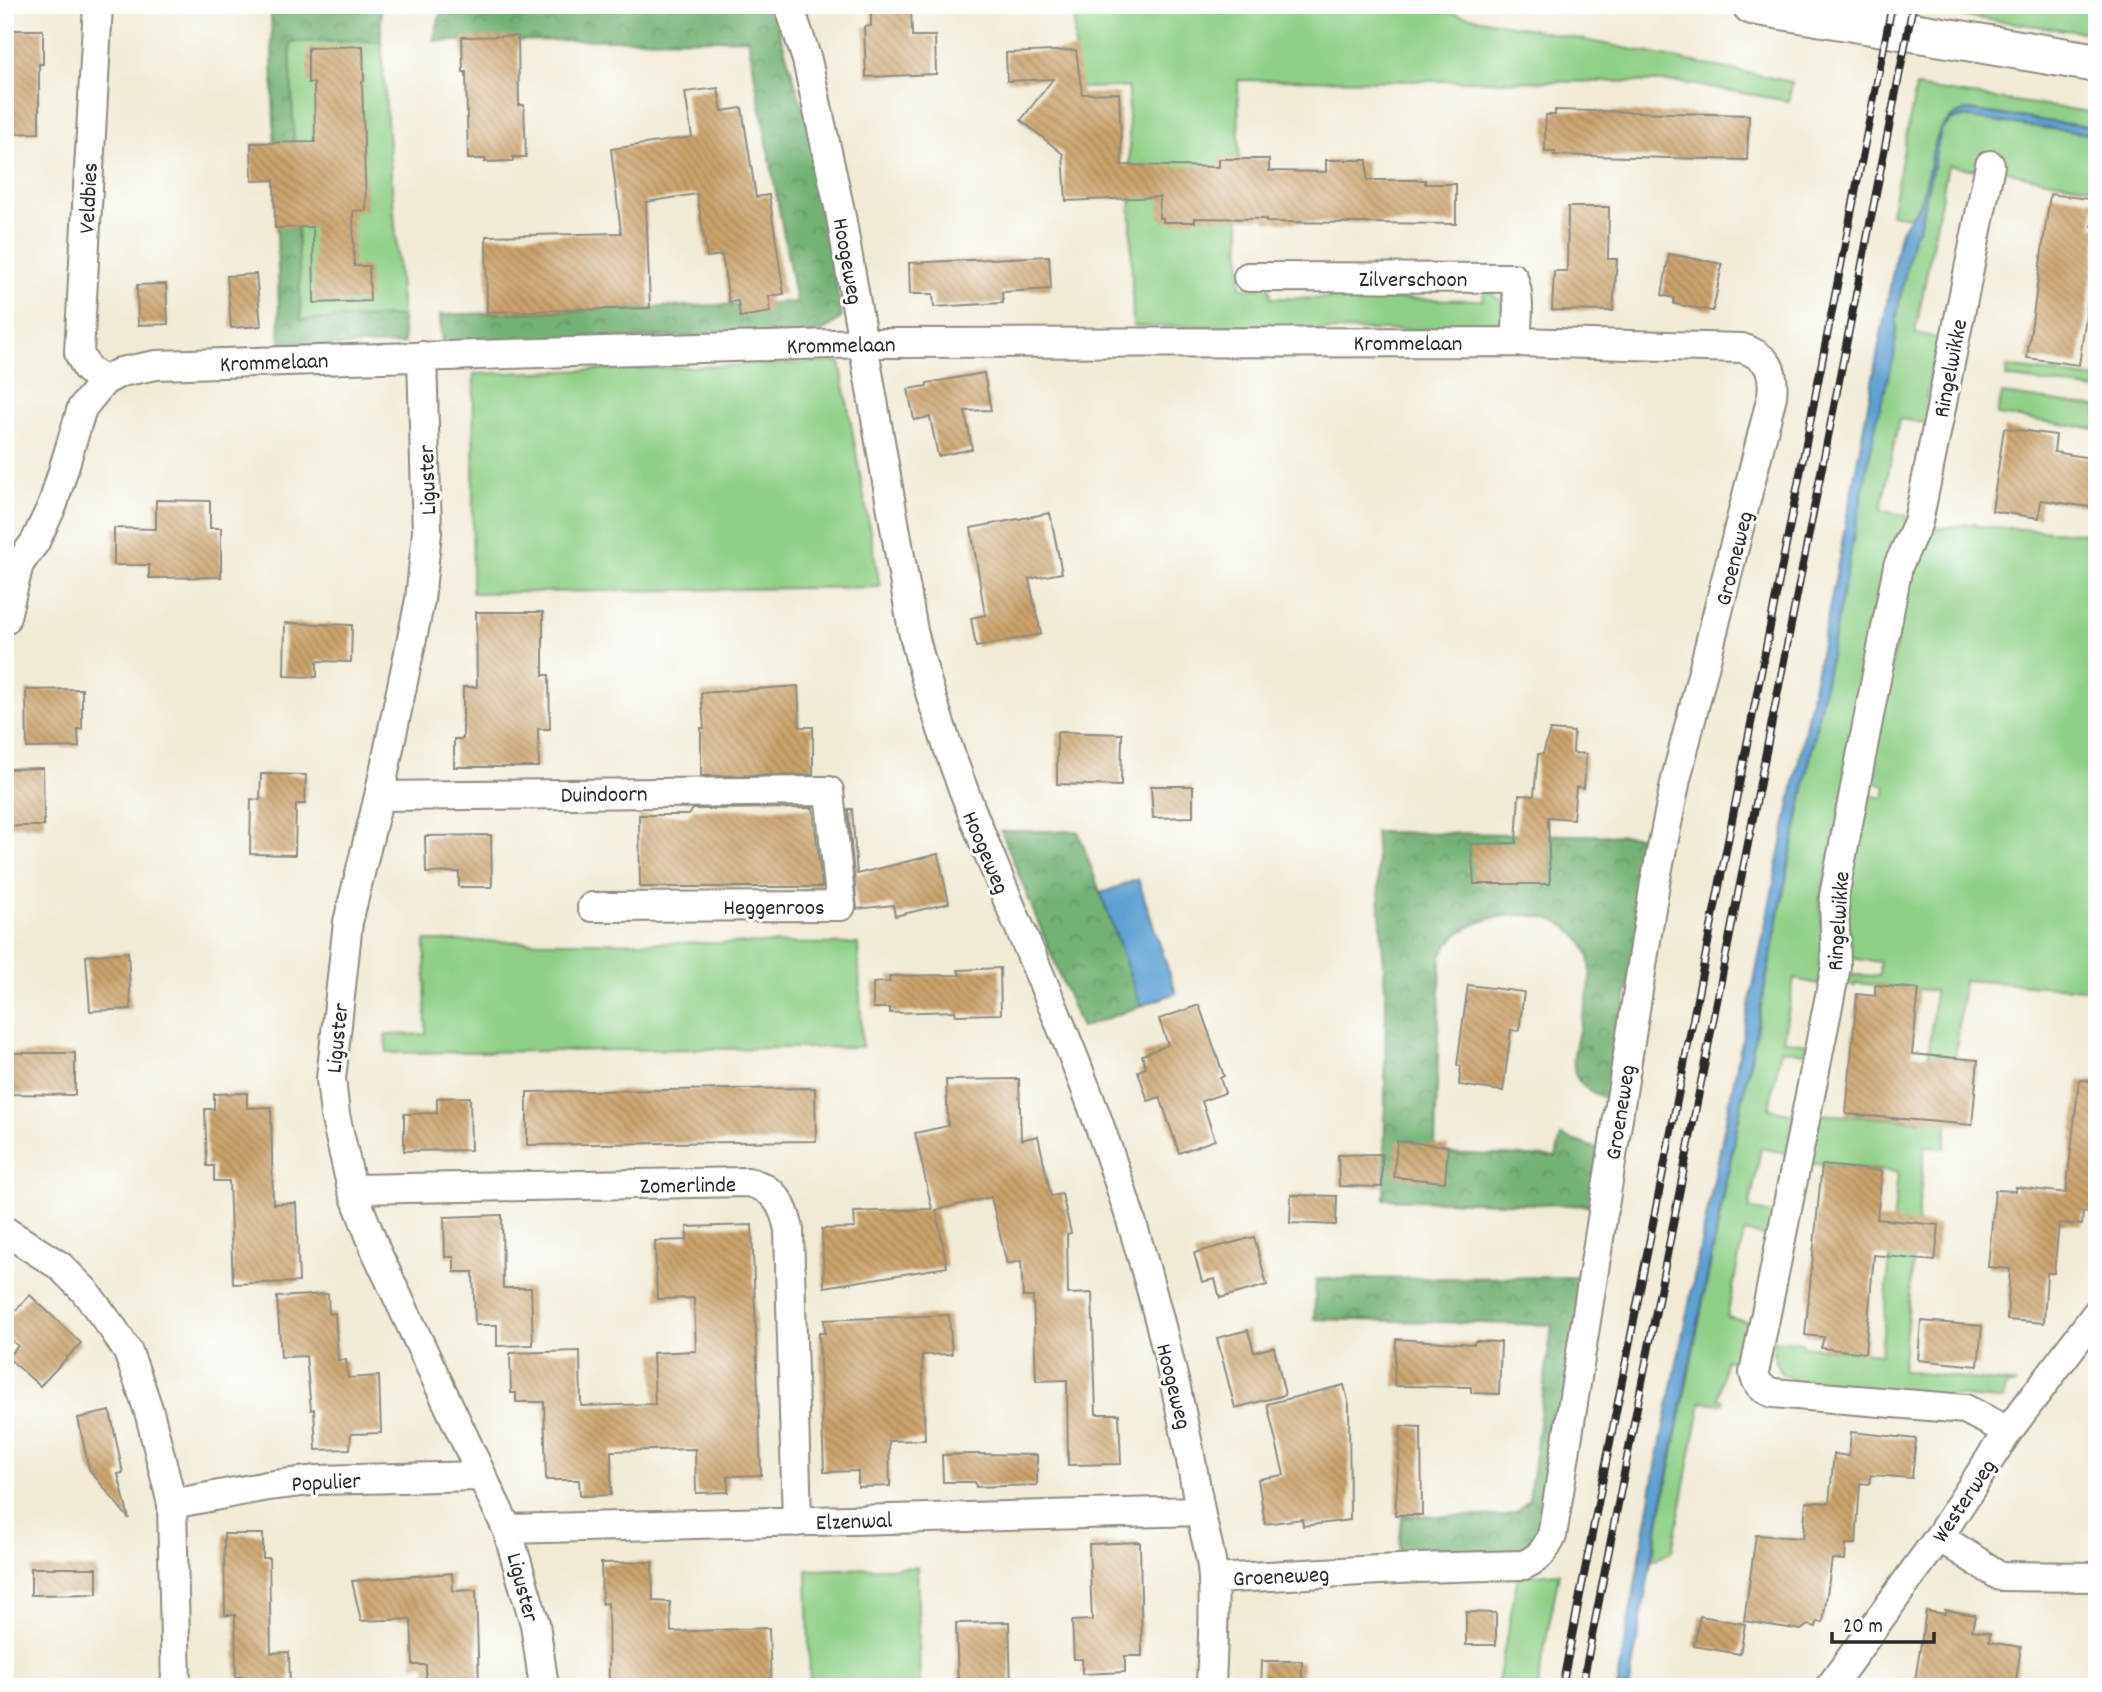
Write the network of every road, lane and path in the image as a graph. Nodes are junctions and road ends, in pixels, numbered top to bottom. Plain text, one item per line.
1 (98, 5) edge
2 (789, 5) edge
3 (1752, 5) edge
4 (2097, 63) edge
5 (1990, 165) dead end
6 (1248, 277) dead end
7 (1516, 342) junction
8 (864, 343) junction
9 (1757, 353) joint
10 (422, 356) junction
11 (104, 381) junction
12 (5, 620) edge
13 (829, 791) joint
14 (379, 796) junction
15 (592, 907) dead end
16 (352, 1189) junction
17 (5, 1231) edge
18 (2097, 1313) edge
19 (2008, 1431) junction
20 (481, 1476) junction
21 (173, 1504) junction
22 (1200, 1511) junction
23 (797, 1522) junction
24 (508, 1529) junction
25 (1939, 1537) junction
26 (2097, 1577) edge
27 (1213, 1579) junction
28 (176, 1687) edge
29 (544, 1687) edge
30 (1211, 1687) edge
31 (1830, 1687) edge

1 - 11 street, Veldbies
2 - 8 street, Hoogeweg
3 - 4 street
5 - 19 street, Ringelwikke
6 - 7 street, Zilverschoon
7 - 8 street, Krommelaan
7 - 9 street, Krommelaan
8 - 10 street, Krommelaan
8 - 22 street, Hoogeweg
9 - 27 street, Groeneweg
10 - 11 street, Krommelaan
10 - 14 street, Liguster
11 - 12 street
13 - 14 street, Duindoorn
13 - 15 street, Heggenroos
14 - 16 street, Liguster
16 - 20 street, Liguster
16 - 23 street, Zomerlinde
17 - 21 street
18 - 19 street, Westerweg
19 - 25 street, Westerweg
20 - 21 street, Populier
20 - 24 street, Liguster
21 - 28 street
22 - 23 street, Elzenwal
22 - 27 street, Hoogeweg
23 - 24 street, Elzenwal
24 - 29 street, Liguster
25 - 26 street
25 - 31 street, Westerweg
27 - 30 street, Hoogeweg

